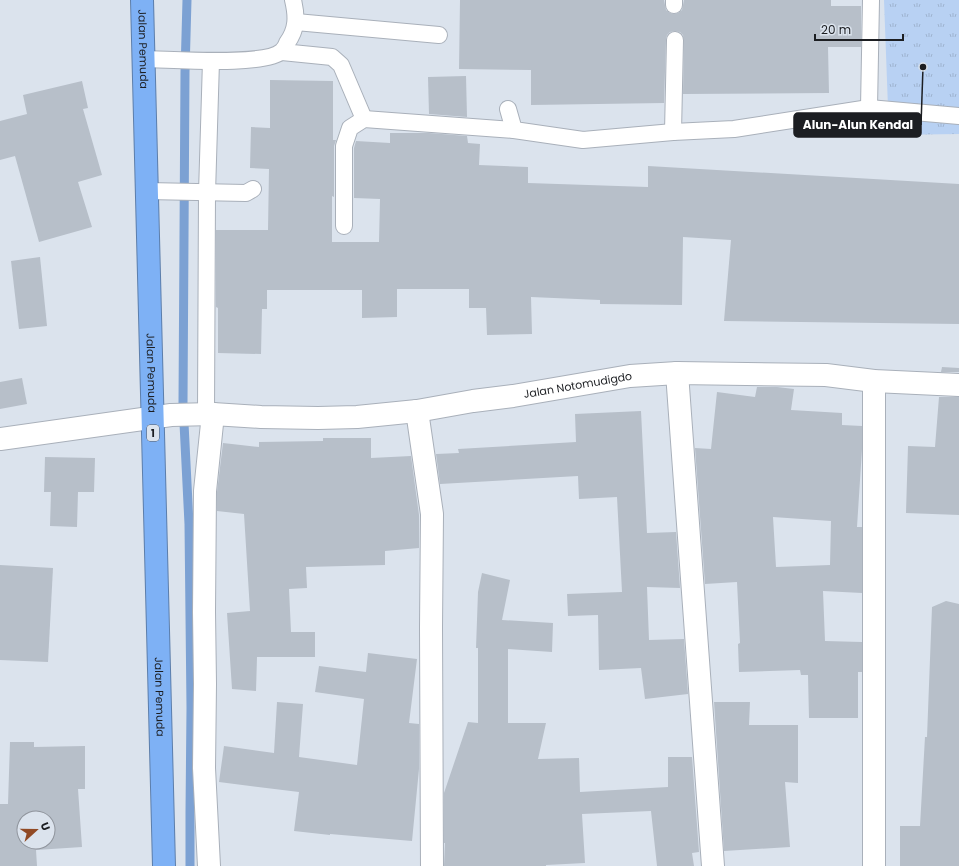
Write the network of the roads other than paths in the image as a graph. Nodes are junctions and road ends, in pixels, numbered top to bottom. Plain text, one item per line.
1 (142, 0) edge
2 (293, 0) edge
3 (871, 0) edge
4 (296, 22) junction
5 (439, 35) dead end
6 (675, 40) dead end
7 (282, 52) junction
8 (143, 58) junction
9 (208, 61) junction
10 (869, 108) junction
11 (508, 109) dead end
12 (959, 116) edge
13 (364, 119) junction
14 (514, 130) junction
15 (674, 132) junction
16 (253, 189) dead end
17 (155, 191) junction
18 (204, 192) junction
19 (344, 226) dead end
20 (677, 373) junction
21 (874, 381) junction
22 (959, 385) edge
23 (417, 411) junction
24 (206, 414) junction
25 (162, 416) junction
26 (0, 439) edge
27 (164, 866) edge
28 (209, 866) edge
29 (432, 866) edge
30 (713, 866) edge
31 (874, 866) edge

1 - 8 highway, Jalan Pemuda / 1
2 - 4 lane
3 - 10 lane
4 - 5 lane
4 - 7 lane
6 - 15 lane
7 - 9 lane
7 - 13 lane
8 - 9 lane
8 - 17 highway, Jalan Pemuda / 1
9 - 18 lane
10 - 12 lane
10 - 15 lane
11 - 14 lane
13 - 14 lane
13 - 19 lane
14 - 15 lane
16 - 18 lane
17 - 18 lane
17 - 25 highway, Jalan Pemuda / 1
18 - 24 lane
20 - 21 street, Jalan Notomudigdo
20 - 23 street, Jalan Notomudigdo
20 - 30 street
21 - 22 street, Jalan Notomudigdo
21 - 31 street
23 - 24 street, Jalan Notomudigdo
23 - 29 street
24 - 25 street, Jalan Notomudigdo
24 - 28 street
25 - 26 street, Jalan Notomudigdo
25 - 27 highway, Jalan Pemuda / 1

